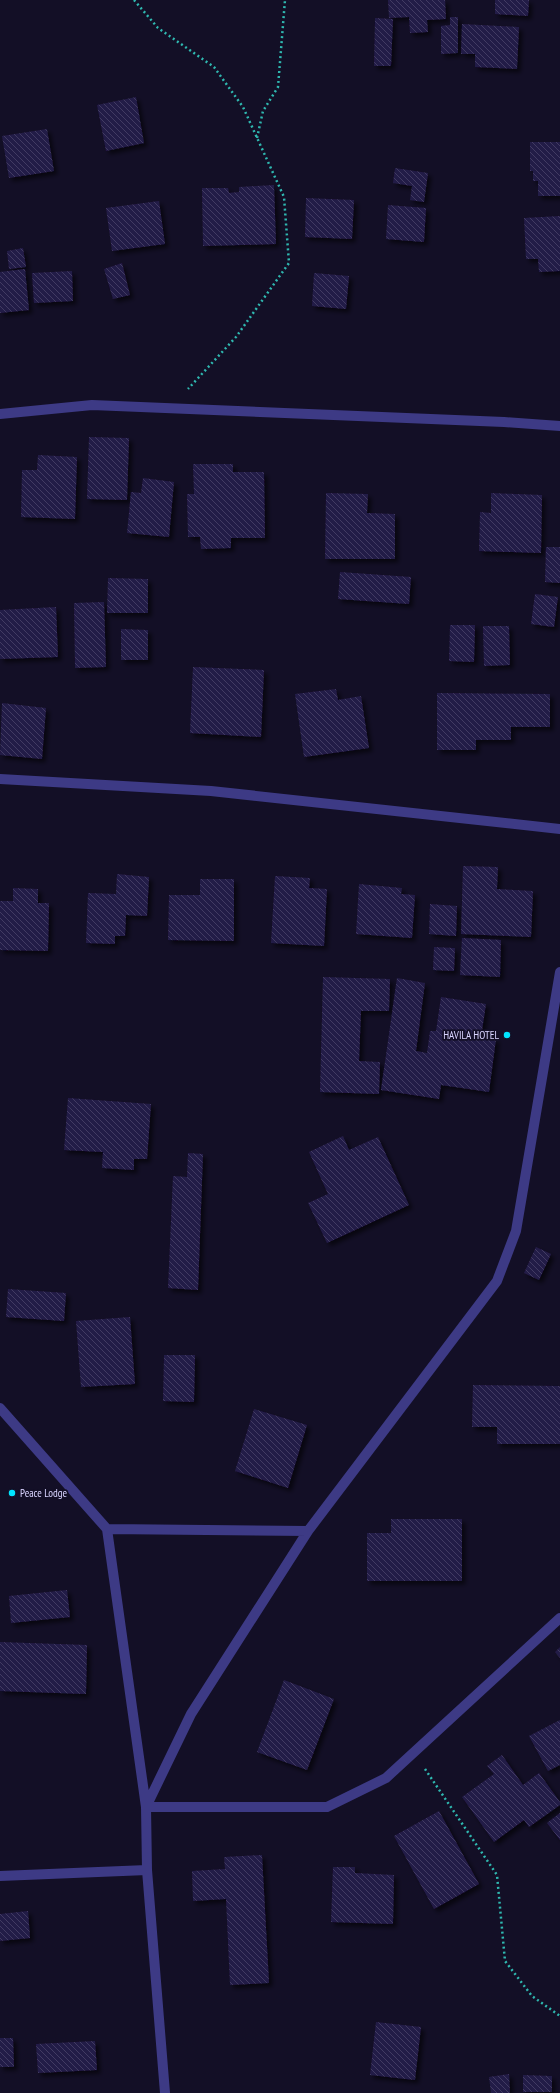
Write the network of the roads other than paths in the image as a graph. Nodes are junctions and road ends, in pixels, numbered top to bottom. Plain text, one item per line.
1 (0, 414) edge
2 (560, 426) edge
3 (0, 779) edge
4 (560, 829) edge
5 (560, 972) edge
6 (0, 1408) edge
7 (107, 1530) junction
8 (308, 1531) junction
9 (560, 1618) edge
10 (146, 1807) junction
11 (147, 1870) junction
12 (0, 1876) edge
13 (165, 2093) edge

1 - 2 street
3 - 4 street
5 - 8 street
6 - 7 street
7 - 8 street
7 - 10 street
8 - 10 street
9 - 10 street
10 - 11 street
11 - 12 street
11 - 13 street

